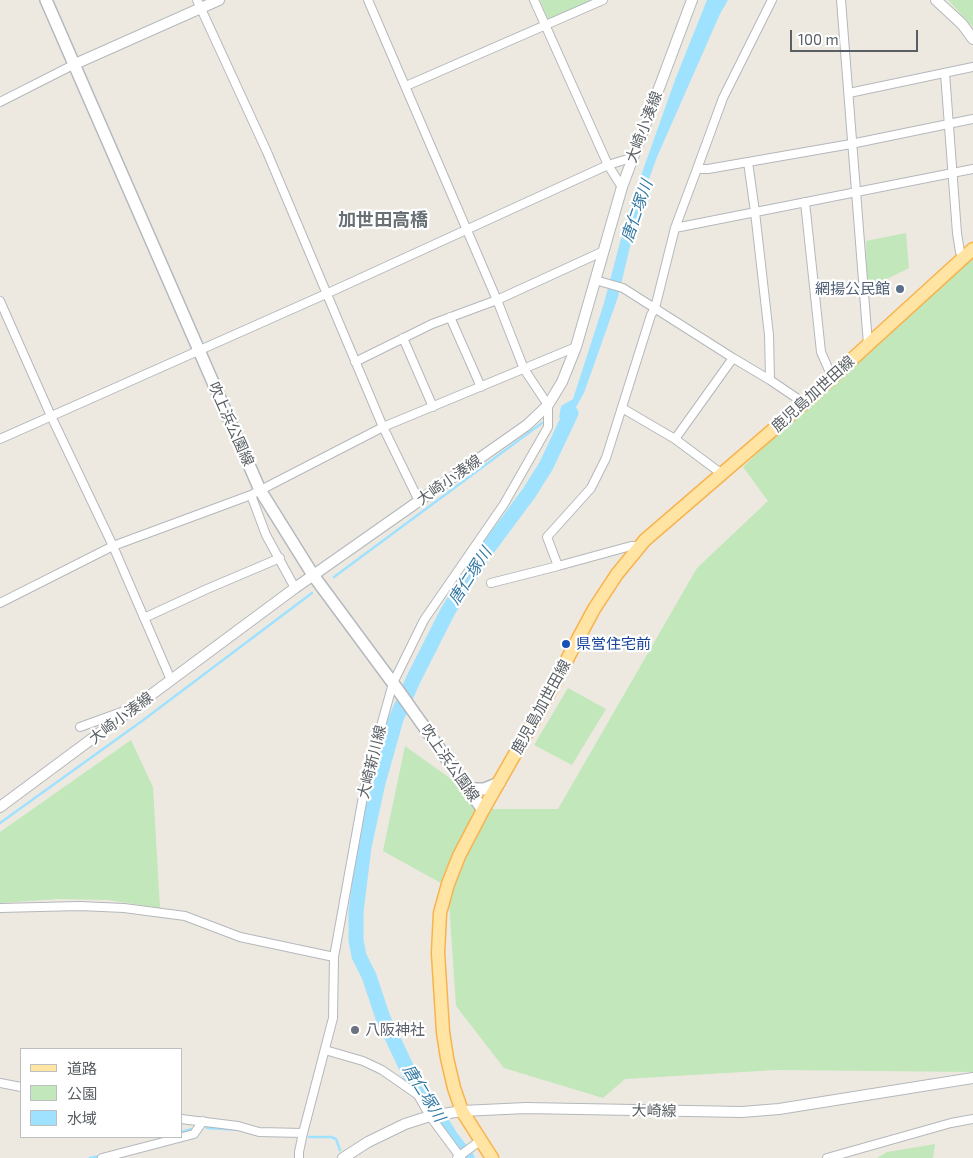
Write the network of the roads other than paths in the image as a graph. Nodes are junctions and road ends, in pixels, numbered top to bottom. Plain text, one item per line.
1 (46, 0) edge
2 (218, 0) edge
3 (368, 0) edge
4 (534, 0) edge
5 (603, 0) edge
6 (692, 0) edge
7 (772, 0) edge
8 (841, 0) edge
9 (936, 0) edge
10 (199, 4) edge
11 (545, 25) junction
12 (973, 39) edge
13 (75, 64) junction
14 (973, 68) edge
15 (946, 73) junction
16 (406, 86) junction
17 (849, 93) junction
18 (0, 102) edge
19 (973, 119) edge
20 (948, 124) junction
21 (851, 144) junction
22 (632, 158) junction
23 (748, 162) junction
24 (608, 165) junction
25 (973, 169) edge
26 (697, 170) junction
27 (954, 174) junction
28 (622, 187) junction
29 (856, 193) junction
30 (805, 202) junction
31 (755, 212) junction
32 (675, 228) junction
33 (467, 230) junction
34 (604, 251) junction
35 (969, 253) edge
36 (600, 282) junction
37 (326, 294) junction
38 (497, 300) junction
39 (0, 301) edge
40 (655, 308) junction
41 (450, 317) junction
42 (403, 338) junction
43 (868, 344) junction
44 (576, 347) junction
45 (199, 350) junction
46 (733, 358) junction
47 (355, 362) junction
48 (524, 370) junction
49 (832, 377) junction
50 (770, 380) junction
51 (481, 387) junction
52 (804, 403) junction
53 (548, 405) junction
54 (433, 407) junction
55 (622, 408) junction
56 (51, 416) junction
57 (383, 427) junction
58 (0, 439) edge
59 (676, 439) junction
60 (722, 474) junction
61 (256, 493) junction
62 (419, 501) junction
63 (113, 546) junction
64 (640, 546) junction
65 (280, 558) junction
66 (558, 566) junction
67 (313, 575) junction
68 (491, 583) dead end
69 (295, 588) junction
70 (0, 603) edge
71 (144, 618) junction
72 (171, 680) junction
73 (395, 686) junction
74 (136, 706) junction
75 (80, 727) dead end
76 (499, 783) junction
77 (468, 789) junction
78 (0, 807) edge
79 (483, 810) junction
80 (0, 908) edge
81 (334, 957) junction
82 (325, 1050) junction
83 (973, 1078) edge
84 (0, 1083) edge
85 (20, 1087) edge
86 (462, 1111) junction
87 (432, 1116) junction
88 (182, 1119) edge
89 (973, 1119) edge
90 (203, 1121) junction
91 (303, 1133) junction
92 (182, 1137) edge
93 (179, 1138) edge
94 (476, 1144) junction
95 (459, 1157) edge
96 (102, 1158) edge
97 (299, 1158) edge
98 (343, 1158) edge
99 (492, 1158) edge
100 (827, 1158) edge

1 - 13 main road, 吹上浜公園線
2 - 10 street
3 - 16 street
4 - 11 street
5 - 11 street
6 - 22 street, 大崎小湊線
7 - 26 street
8 - 17 street
9 - 12 street
10 - 13 street
10 - 37 street
11 - 16 street
11 - 24 street
13 - 18 street
13 - 45 main road, 吹上浜公園線
14 - 15 street
15 - 17 street
15 - 20 street
16 - 33 street
17 - 21 street
19 - 20 street
20 - 21 street
20 - 27 street
21 - 23 street
21 - 29 street
22 - 24 street
22 - 28 street, 大崎小湊線
23 - 26 street
23 - 31 street
24 - 28 street
24 - 33 street
25 - 27 street
26 - 32 street
27 - 29 street
27 - 35 street
28 - 34 street, 大崎小湊線
29 - 30 street
29 - 43 street
30 - 31 street
30 - 49 street
31 - 32 street
31 - 50 street
32 - 40 street
33 - 37 street
33 - 38 street
34 - 36 street, 大崎小湊線
34 - 38 street
35 - 43 main road, 鹿児島加世田線
36 - 40 street
36 - 44 street, 大崎小湊線
37 - 45 street
37 - 47 street
38 - 41 street
38 - 48 street
39 - 56 street
40 - 46 street
40 - 55 street
41 - 42 street
41 - 51 street
42 - 47 street
42 - 54 street
43 - 49 main road, 鹿児島加世田線
44 - 48 street
44 - 53 street, 大崎小湊線
45 - 56 street
45 - 61 main road, 吹上浜公園線
46 - 50 street
46 - 59 street
47 - 57 street
48 - 51 street
48 - 53 street
49 - 52 main road, 鹿児島加世田線
50 - 52 street
51 - 54 street
52 - 60 main road, 鹿児島加世田線
53 - 62 street, 大崎小湊線
53 - 73 street, 大崎新川線
54 - 57 street
55 - 59 street
55 - 66 street
56 - 58 street
56 - 63 street
57 - 61 street
57 - 62 street
59 - 60 street
60 - 64 main road, 鹿児島加世田線
61 - 63 street
61 - 65 street
61 - 67 main road, 吹上浜公園線
62 - 67 street, 大崎小湊線
63 - 70 street
63 - 71 street
64 - 66 street
64 - 76 main road, 鹿児島加世田線
65 - 69 street
65 - 71 street
66 - 68 street
67 - 69 street, 大崎小湊線
67 - 73 main road, 吹上浜公園線
69 - 72 street, 大崎小湊線
71 - 72 street
72 - 74 street, 大崎小湊線
73 - 77 main road, 吹上浜公園線
73 - 81 street, 大崎新川線
74 - 75 street
74 - 78 street, 大崎小湊線
76 - 77 main road
76 - 79 main road, 鹿児島加世田線
77 - 79 main road, 吹上浜公園線
79 - 86 main road, 鹿児島加世田線
80 - 81 street
81 - 82 street, 大崎新川線
82 - 87 street
82 - 91 street, 大崎新川線
83 - 86 street, 大崎線
84 - 85 street
86 - 87 street, 大崎線
86 - 94 main road, 鹿児島加世田線
87 - 95 street
87 - 98 street, 大崎線
88 - 90 street
89 - 100 street
90 - 91 street
90 - 92 street
91 - 97 street, 大崎新川線
93 - 96 street
94 - 95 street
94 - 99 main road, 鹿児島加世田線

